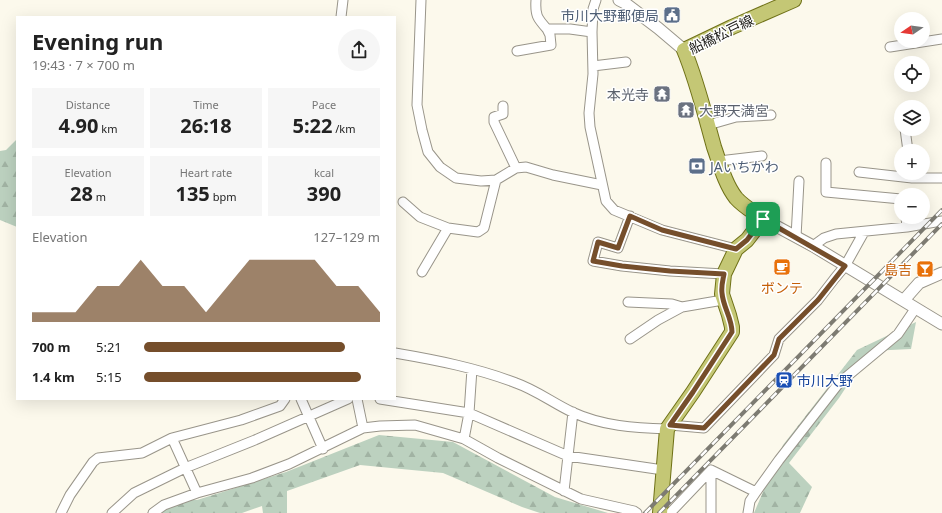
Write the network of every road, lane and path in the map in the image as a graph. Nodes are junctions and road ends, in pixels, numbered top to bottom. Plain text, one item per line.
1 (343, 0) edge
2 (422, 0) edge
3 (536, 0) edge
4 (596, 0) edge
5 (794, 0) edge
6 (623, 1) edge
7 (341, 16) edge
8 (547, 29) junction
9 (592, 32) junction
10 (942, 39) edge
11 (890, 47) dead end
12 (684, 50) junction
13 (518, 51) dead end
14 (626, 62) dead end
15 (592, 66) junction
16 (503, 106) dead end
17 (771, 115) dead end
18 (708, 125) junction
19 (762, 156) dead end
20 (718, 161) junction
21 (826, 163) dead end
22 (516, 168) junction
23 (859, 172) dead end
24 (894, 174) edge
25 (930, 177) edge
26 (942, 178) edge
27 (496, 180) junction
28 (799, 181) dead end
29 (602, 185) junction
30 (894, 198) edge
31 (403, 202) dead end
32 (630, 216) junction
33 (763, 219) junction
34 (942, 222) edge
35 (907, 224) edge
36 (448, 228) junction
37 (907, 228) junction
38 (864, 232) junction
39 (796, 237) junction
40 (813, 246) junction
41 (736, 249) junction
42 (845, 266) junction
43 (422, 272) dead end
44 (942, 273) edge
45 (724, 274) junction
46 (723, 300) junction
47 (904, 300) junction
48 (628, 302) dead end
49 (682, 307) junction
50 (915, 308) junction
51 (942, 324) edge
52 (630, 339) dead end
53 (396, 353) edge
54 (472, 369) junction
55 (284, 400) edge
56 (301, 400) edge
57 (346, 400) edge
58 (357, 400) edge
59 (386, 400) edge
60 (573, 412) junction
61 (469, 413) junction
62 (308, 416) junction
63 (668, 427) junction
64 (364, 428) junction
65 (172, 438) junction
66 (464, 439) junction
67 (323, 449) junction
68 (568, 456) junction
69 (185, 468) junction
70 (663, 470) junction
71 (711, 470) junction
72 (564, 491) junction
73 (756, 492) junction
74 (197, 493) junction
75 (61, 513) edge
76 (112, 513) edge
77 (153, 513) edge
78 (637, 513) edge
79 (660, 513) edge
80 (670, 513) edge
81 (711, 513) edge
82 (748, 513) edge

1 - 7 street
2 - 27 street
3 - 8 street
4 - 9 street
5 - 12 main road, 船橋松戸線
6 - 12 street
8 - 9 street
8 - 13 street
9 - 15 street
10 - 11 street
12 - 18 main road, 船橋松戸線
14 - 15 street
15 - 29 street
16 - 22 street
17 - 18 street
18 - 20 main road, 船橋松戸線
19 - 20 street
20 - 33 main road, 船橋松戸線
21 - 30 street
22 - 27 street
22 - 29 street
23 - 24 street
25 - 26 street
27 - 36 street
28 - 39 street
29 - 32 street
31 - 36 street
32 - 41 street
32 - 45 street
33 - 39 street
33 - 41 main road
34 - 37 street
35 - 37 street
36 - 43 street
37 - 38 street
38 - 40 street
38 - 42 street
39 - 40 street
40 - 42 street
41 - 45 main road
42 - 47 street
42 - 63 street
44 - 47 street
45 - 46 main road
46 - 49 street
46 - 63 main road
47 - 50 street
48 - 49 street
49 - 52 street
50 - 51 street
50 - 73 street
53 - 54 street
54 - 60 street
54 - 61 street
55 - 65 street
56 - 62 street
57 - 62 street
58 - 64 street
59 - 61 street
60 - 63 street
60 - 68 street
61 - 66 street
61 - 68 street
62 - 67 street
62 - 69 street
63 - 70 main road
64 - 66 street
64 - 67 street
65 - 69 street
65 - 75 street
66 - 72 street
67 - 74 street
68 - 70 street
68 - 72 street
69 - 74 street
69 - 76 street
70 - 79 main road
71 - 73 street
71 - 80 street
71 - 81 street
72 - 78 street
73 - 82 street
74 - 77 street

